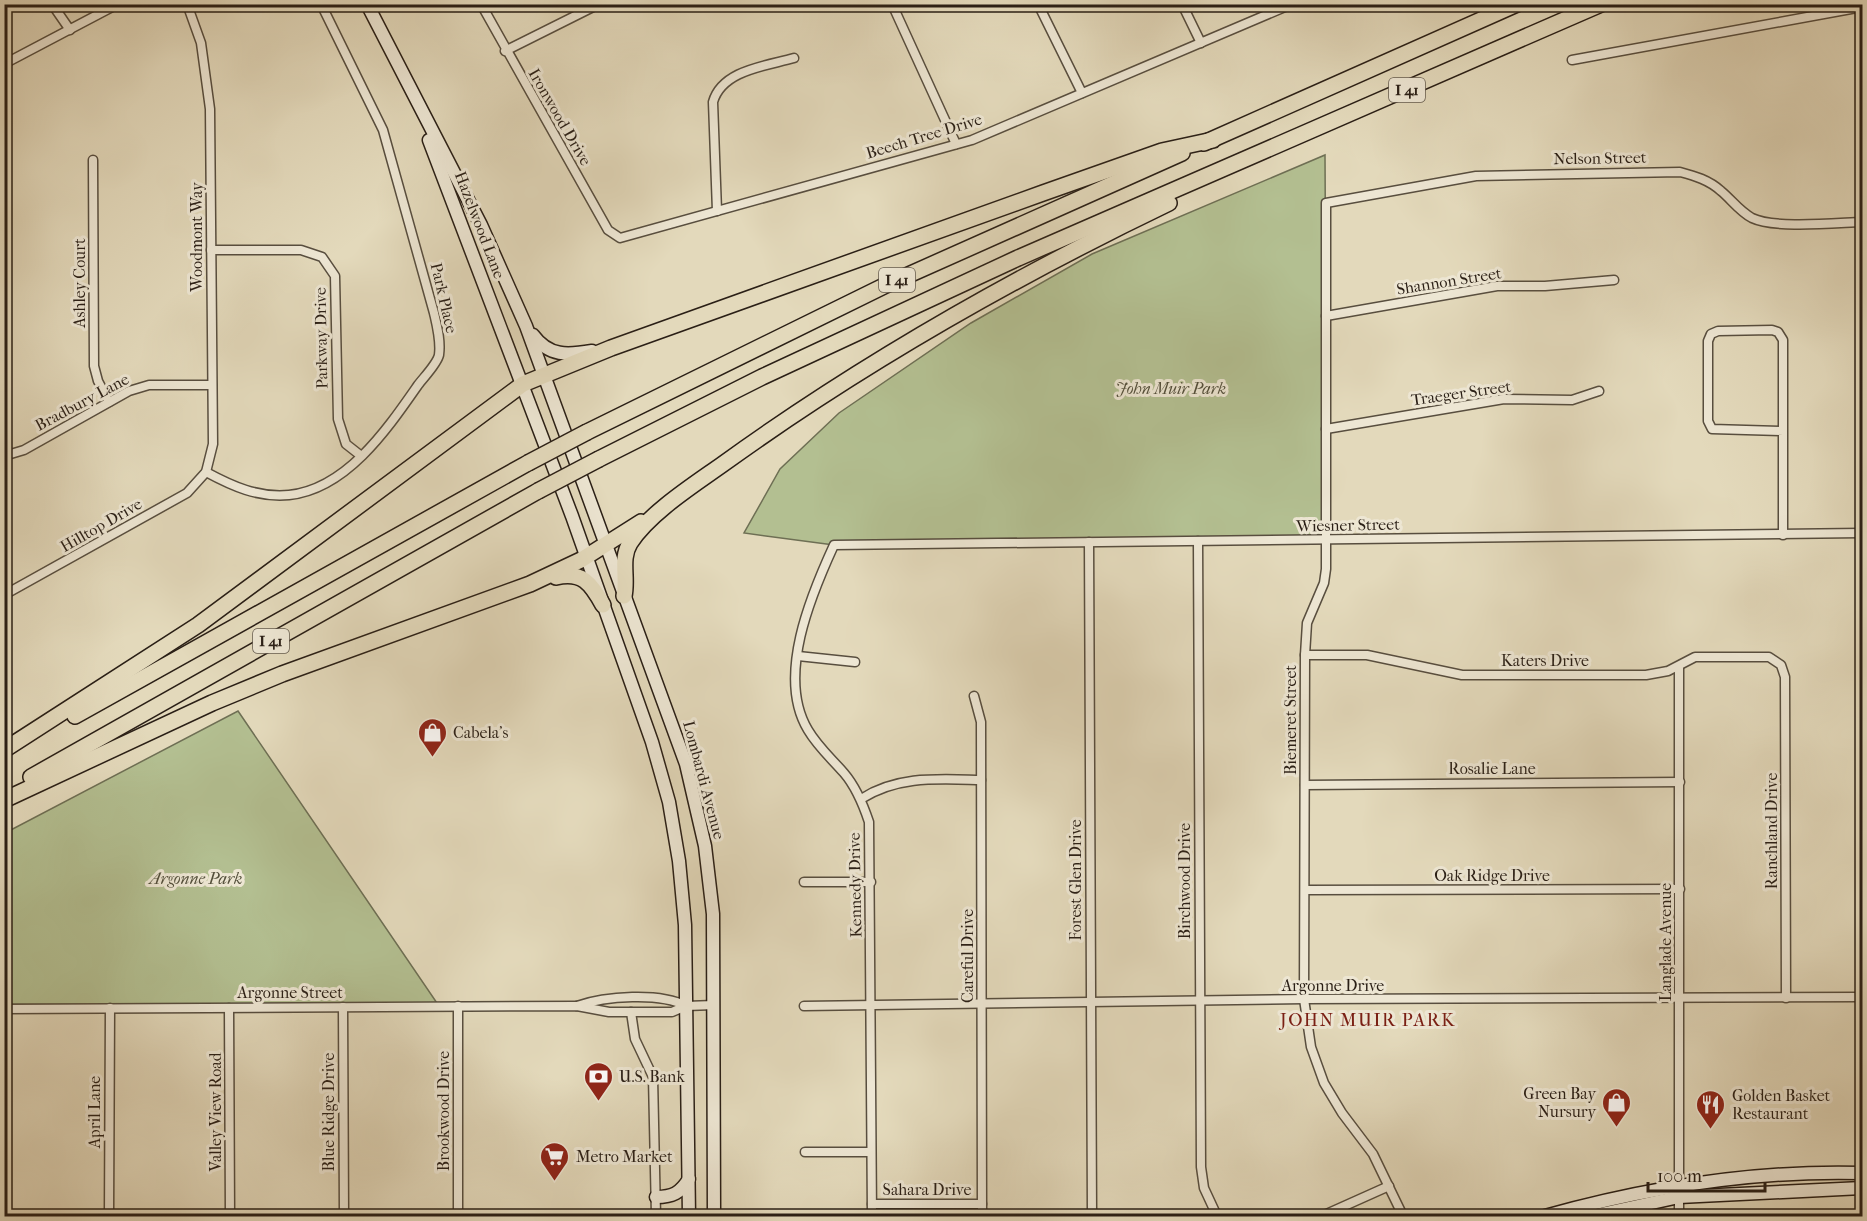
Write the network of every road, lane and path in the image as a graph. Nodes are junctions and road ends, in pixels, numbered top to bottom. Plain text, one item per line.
1 (52, 4) edge
2 (118, 4) edge
3 (187, 4) edge
4 (321, 4) edge
5 (368, 4) edge
6 (481, 4) edge
7 (599, 4) edge
8 (892, 4) edge
9 (1038, 4) edge
10 (1182, 4) edge
11 (1292, 4) edge
12 (1517, 4) edge
13 (1601, 4) edge
14 (1863, 7) edge
15 (70, 30) junction
16 (1201, 43) junction
17 (505, 51) junction
18 (794, 58) dead end
19 (1572, 60) dead end
20 (4, 64) edge
21 (404, 78) junction
22 (1082, 93) junction
23 (1213, 140) junction
24 (956, 144) junction
25 (93, 160) dead end
26 (1212, 175) junction
27 (1326, 203) joint
28 (717, 211) junction
29 (1863, 222) edge
30 (620, 238) joint
31 (212, 250) junction
32 (1614, 280) dead end
33 (1326, 316) junction
34 (526, 326) junction
35 (611, 348) junction
36 (545, 375) junction
37 (523, 384) junction
38 (212, 385) junction
39 (1599, 391) dead end
40 (109, 402) junction
41 (1326, 429) junction
42 (1783, 431) junction
43 (360, 455) junction
44 (4, 456) edge
45 (206, 472) junction
46 (672, 502) junction
47 (1863, 533) edge
48 (1783, 535) junction
49 (1327, 540) junction
50 (1198, 541) junction
51 (1089, 542) junction
52 (606, 545) junction
53 (834, 545) joint
54 (586, 557) junction
55 (530, 584) junction
56 (4, 595) edge
57 (624, 596) junction
58 (603, 605) junction
59 (1305, 655) junction
60 (798, 656) junction
61 (855, 662) dead end
62 (1781, 665) joint
63 (1679, 667) junction
64 (974, 696) dead end
65 (4, 752) edge
66 (981, 780) junction
67 (1680, 782) junction
68 (1305, 784) junction
69 (4, 792) edge
70 (861, 799) junction
71 (4, 800) edge
72 (804, 882) dead end
73 (871, 882) junction
74 (1680, 889) junction
75 (1305, 891) junction
76 (1863, 997) edge
77 (1680, 998) junction
78 (1786, 998) junction
79 (1304, 999) junction
80 (1199, 1002) junction
81 (1091, 1003) junction
82 (982, 1004) junction
83 (714, 1005) junction
84 (871, 1005) junction
85 (458, 1006) junction
86 (577, 1006) junction
87 (686, 1006) junction
88 (804, 1006) dead end
89 (343, 1007) junction
90 (110, 1008) junction
91 (229, 1008) junction
92 (4, 1009) edge
93 (631, 1012) junction
94 (805, 1152) dead end
95 (872, 1152) junction
96 (1863, 1173) edge
97 (689, 1179) junction
98 (1389, 1186) junction
99 (1863, 1188) edge
100 (1679, 1191) junction
101 (656, 1197) junction
102 (672, 1197) junction
103 (872, 1204) junction
104 (982, 1204) junction
105 (688, 1215) edge
106 (109, 1216) edge
107 (230, 1216) edge
108 (344, 1216) edge
109 (458, 1216) edge
110 (656, 1216) edge
111 (714, 1216) edge
112 (872, 1216) edge
113 (982, 1216) edge
114 (1092, 1216) edge
115 (1218, 1216) edge
116 (1322, 1216) edge
117 (1403, 1216) edge
118 (1545, 1216) edge
119 (1593, 1216) edge
120 (1680, 1216) edge

1 - 15 street
2 - 15 street
3 - 31 street, Woodmont Way
4 - 43 street, Park Place
5 - 21 main road, Hazelwood Lane
6 - 17 street, Ironwood Drive
7 - 17 street
8 - 24 street
9 - 22 street
10 - 16 street
11 - 16 street, Beech Tree Drive
12 - 23 highway, I 41
13 - 26 highway, I 41
14 - 19 street
15 - 20 street
16 - 22 street, Beech Tree Drive
17 - 30 street, Ironwood Drive
18 - 28 street
21 - 34 main road, Hazelwood Lane
21 - 37 main road, Hazelwood Lane
22 - 24 street, Beech Tree Drive
23 - 35 highway
23 - 65 highway, I 41, bridge
24 - 28 street, Beech Tree Drive
25 - 40 street, Ashley Court
26 - 46 highway
26 - 69 highway, I 41, bridge
27 - 29 street, Nelson Street
27 - 33 street, Biemeret Street
28 - 30 street, Beech Tree Drive
31 - 38 street, Woodmont Way
31 - 43 street, Parkway Drive
32 - 33 street, Shannon Street
33 - 41 street, Biemeret Street
34 - 35 main road
34 - 36 main road, Hazelwood Lane
35 - 36 highway
36 - 37 highway
36 - 52 main road, Lombardi Avenue
37 - 54 main road
37 - 65 highway
38 - 40 street, Bradbury Lane
38 - 45 street, Woodmont Way
39 - 41 street, Traeger Street
40 - 44 street, Bradbury Lane
41 - 49 street, Biemeret Street
42 - 42 street
42 - 48 street
43 - 45 street, Park Place
45 - 56 street, Hilltop Drive
46 - 52 highway
46 - 57 highway
47 - 48 street, Wiesner Street
48 - 49 street, Wiesner Street
49 - 50 street, Wiesner Street
49 - 59 street, Biemeret Street
50 - 51 street, Wiesner Street
50 - 80 street, Birchwood Drive
51 - 53 street, Wiesner Street
51 - 81 street, Forest Glen Drive
52 - 54 highway
52 - 57 main road, Lombardi Avenue
53 - 60 street, Kennedy Drive
54 - 55 highway
54 - 58 main road
55 - 58 highway
55 - 71 highway
57 - 83 main road, Lombardi Avenue
58 - 87 main road
59 - 63 street, Katers Drive
59 - 68 street, Biemeret Street
60 - 61 street
60 - 70 street, Kennedy Drive
62 - 63 street, Katers Drive
62 - 78 street, Ranchland Drive
63 - 67 street, Langlade Avenue
64 - 66 street, Careful Drive
66 - 70 street
66 - 82 street, Careful Drive
67 - 68 street, Rosalie Lane
67 - 74 street, Langlade Avenue
68 - 75 street, Biemeret Street
70 - 73 street, Kennedy Drive
72 - 73 street
73 - 84 street, Kennedy Drive
74 - 75 street, Oak Ridge Drive
74 - 77 street, Langlade Avenue
75 - 79 street, Biemeret Street
76 - 78 street, Argonne Drive
77 - 78 street, Argonne Drive
77 - 79 street, Argonne Drive
77 - 100 street, Langlade Avenue
79 - 80 street, Argonne Drive
79 - 98 street, Biemeret Street
80 - 81 street, Argonne Drive
80 - 115 street, Birchwood Drive
81 - 82 street, Argonne Drive
81 - 114 street, Forest Glen Drive
82 - 84 street, Argonne Drive
82 - 104 street, Careful Drive
83 - 87 street, Argonne Street
83 - 111 main road, Lombardi Avenue
84 - 88 street, Argonne Drive
84 - 95 street, Kennedy Drive
85 - 86 street, Argonne Street
85 - 89 street, Argonne Street
85 - 109 street, Brookwood Drive
86 - 87 street, Argonne Street
86 - 93 street, Argonne Street
87 - 93 street, Argonne Street
87 - 97 main road
89 - 91 street, Argonne Street
89 - 108 street, Blue Ridge Drive
90 - 91 street, Argonne Street
90 - 92 street, Argonne Street
90 - 106 street, April Lane
91 - 107 street, Valley View Road
93 - 101 street
94 - 95 street
95 - 103 street, Kennedy Drive
96 - 100 main road
97 - 102 main road
97 - 105 main road
98 - 116 street
98 - 117 street, Biemeret Street
99 - 100 main road
100 - 118 main road
100 - 119 main road
100 - 120 street, Langlade Avenue
101 - 102 main road
101 - 110 street
102 - 105 main road
103 - 104 street, Sahara Drive
103 - 112 street, Kennedy Drive
104 - 113 street, Careful Drive

